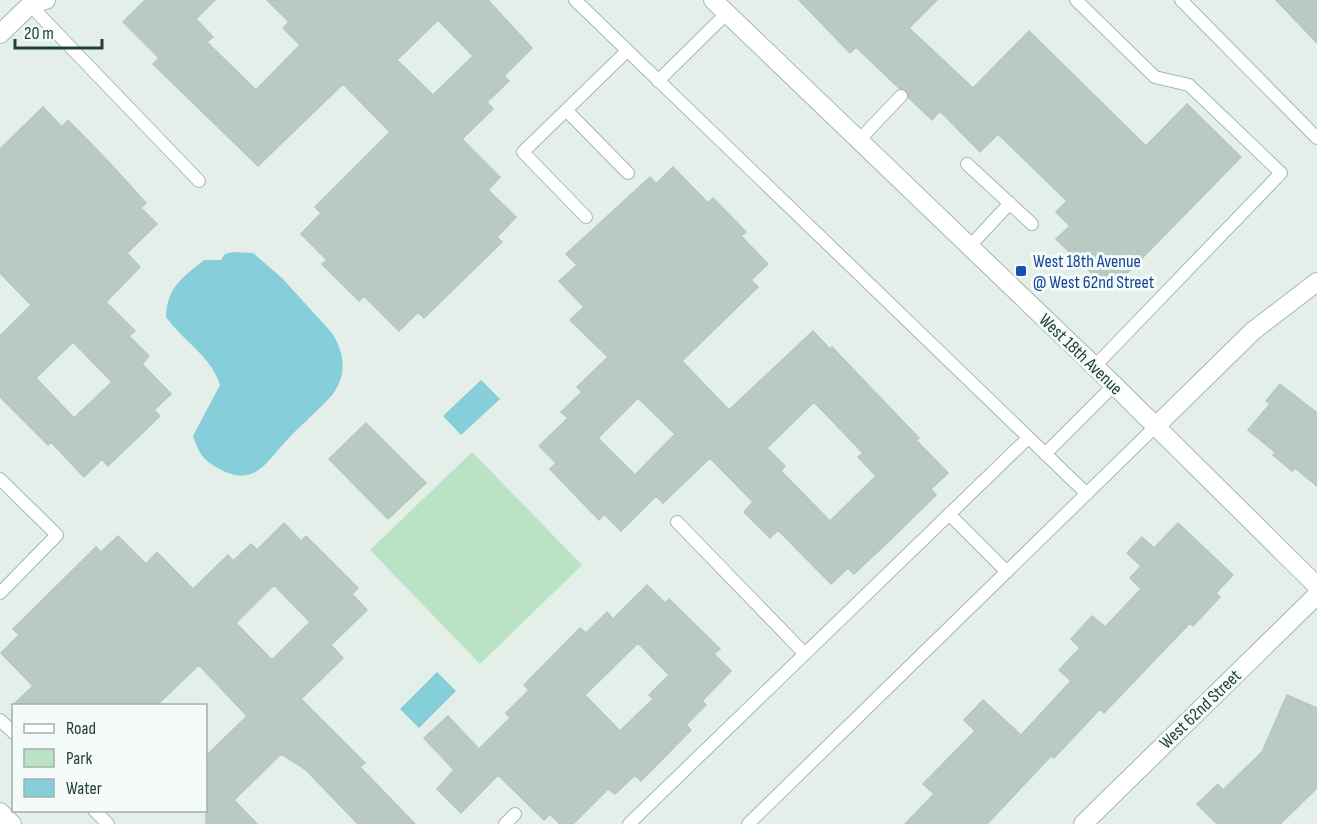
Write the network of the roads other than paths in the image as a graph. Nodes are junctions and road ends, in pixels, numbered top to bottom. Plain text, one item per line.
1 (575, 0) edge
2 (1076, 0) edge
3 (1181, 0) edge
4 (36, 2) edge
5 (720, 6) edge
6 (0, 34) edge
7 (627, 51) junction
8 (658, 81) junction
9 (901, 96) dead end
10 (566, 110) junction
11 (1317, 138) edge
12 (859, 140) junction
13 (967, 164) dead end
14 (628, 173) dead end
15 (199, 181) dead end
16 (1010, 203) junction
17 (586, 217) dead end
18 (1032, 224) dead end
19 (969, 247) junction
20 (1314, 289) edge
21 (1094, 367) junction
22 (1114, 386) junction
23 (1155, 427) junction
24 (1028, 438) junction
25 (1045, 454) junction
26 (0, 479) edge
27 (1087, 494) junction
28 (949, 514) junction
29 (677, 522) dead end
30 (1007, 572) junction
31 (1317, 586) edge
32 (0, 593) edge
33 (1317, 595) edge
34 (805, 654) junction
35 (0, 720) edge
36 (12, 731) edge
37 (0, 812) edge
38 (96, 812) edge
39 (515, 814) dead end
40 (12, 824) edge
41 (108, 824) edge
42 (505, 824) edge
43 (629, 824) edge
44 (748, 824) edge
45 (1083, 824) edge

1 - 7 lane
2 - 21 lane
3 - 11 lane
4 - 6 street
4 - 15 lane
5 - 8 lane
5 - 12 street, West 18th Avenue
7 - 8 lane
7 - 10 lane
8 - 24 lane
9 - 12 lane
10 - 14 lane
10 - 17 lane
12 - 19 street, West 18th Avenue
13 - 16 lane
16 - 18 lane
16 - 19 lane
19 - 21 street, West 18th Avenue
20 - 23 street
21 - 22 street, West 18th Avenue
22 - 23 street, West 18th Avenue
22 - 25 lane
23 - 27 lane
23 - 31 street, West 18th Avenue
24 - 25 lane
24 - 28 lane
25 - 27 lane
26 - 32 lane
27 - 30 lane
28 - 30 lane
28 - 34 lane
29 - 34 lane
30 - 44 lane
33 - 45 street, West 62nd Street
34 - 43 lane
35 - 36 lane
37 - 40 street
38 - 41 lane
39 - 42 lane

